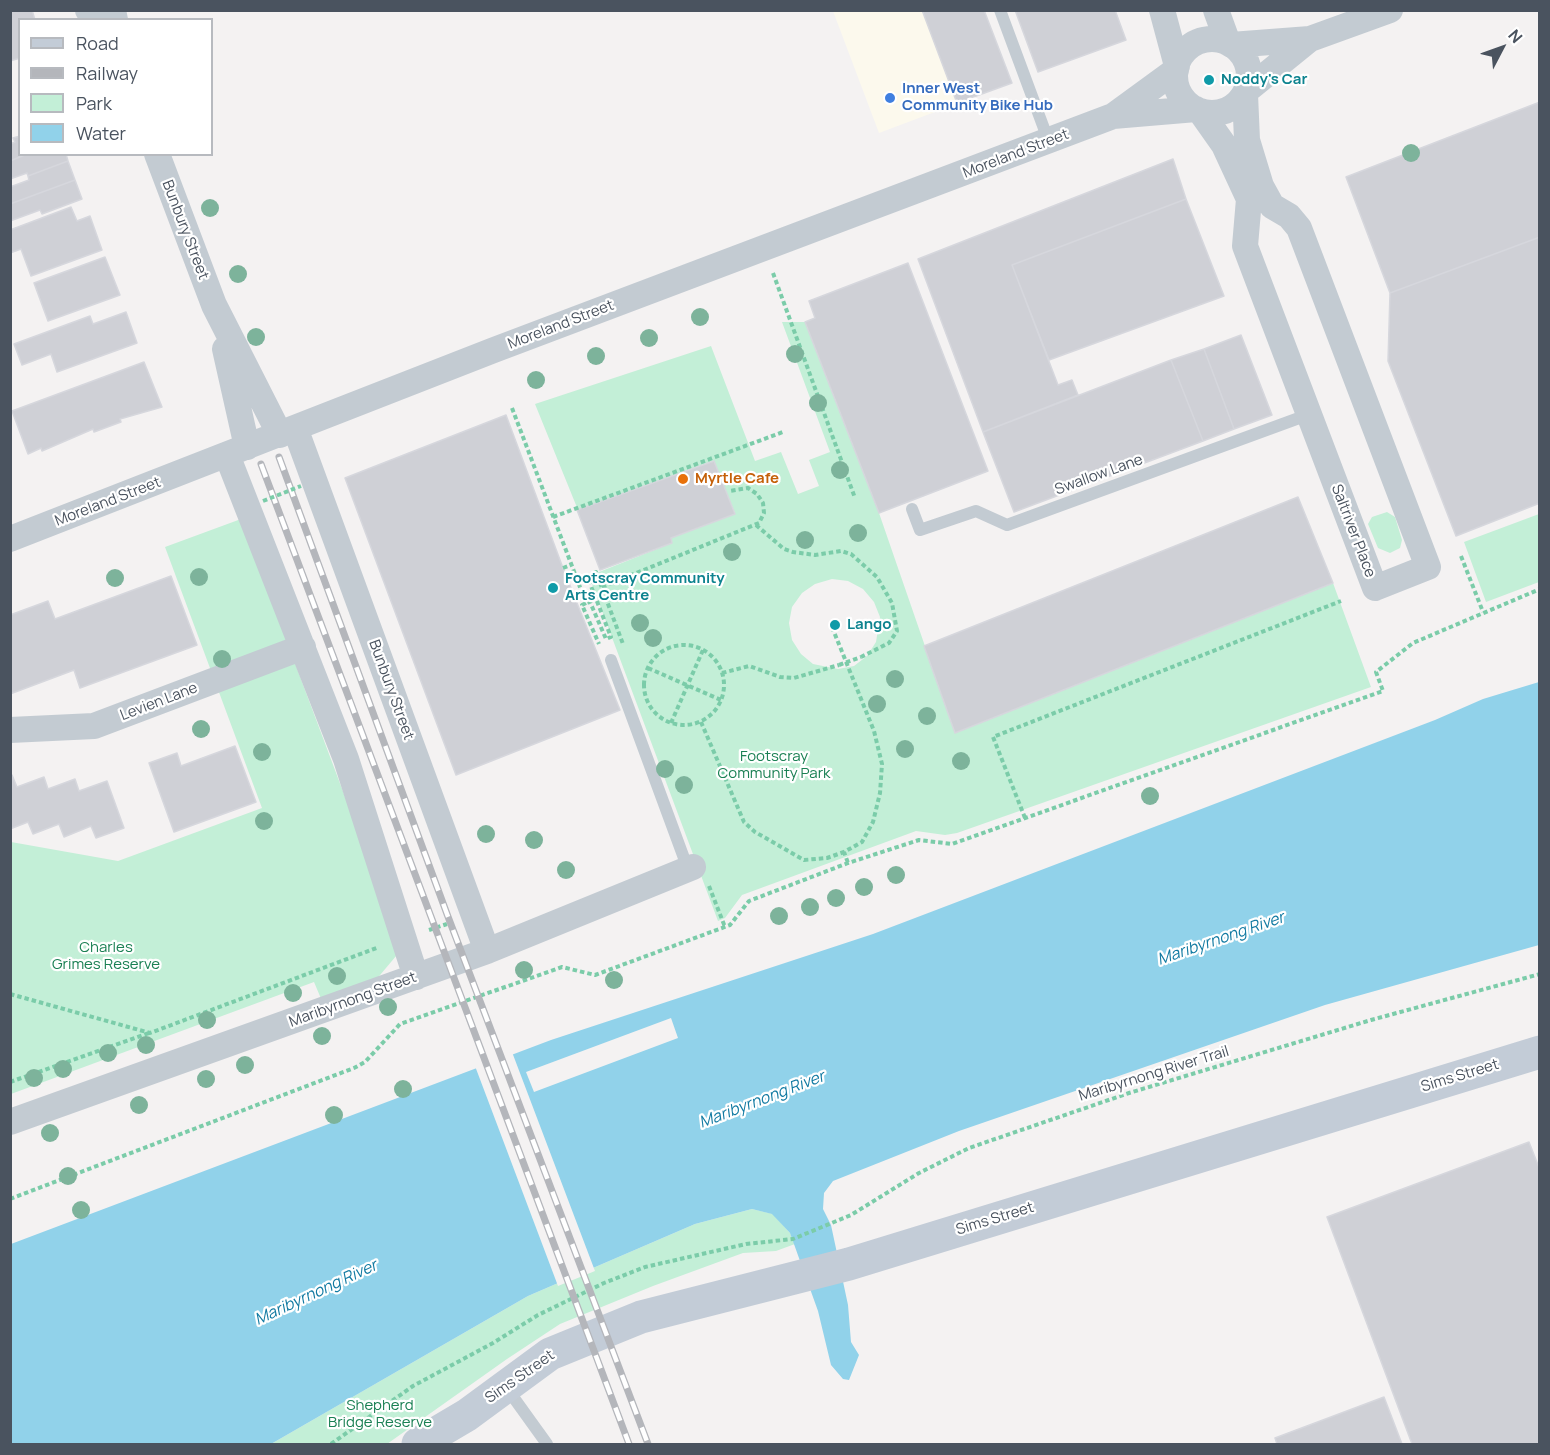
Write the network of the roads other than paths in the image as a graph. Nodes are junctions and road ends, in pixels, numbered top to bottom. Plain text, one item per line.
1 (1000, 10) edge
2 (1162, 10) edge
3 (1216, 10) edge
4 (1390, 10) edge
5 (1310, 39) junction
6 (1229, 44) junction
7 (1177, 68) junction
8 (1245, 92) junction
9 (1198, 110) junction
10 (1113, 116) junction
11 (1049, 142) junction
12 (158, 156) edge
13 (214, 305) junction
14 (1310, 414) junction
15 (288, 432) junction
16 (237, 451) junction
17 (912, 509) dead end
18 (10, 539) edge
19 (303, 647) junction
20 (611, 660) road end
21 (10, 730) edge
22 (690, 868) joint
23 (487, 951) junction
24 (416, 977) junction
25 (1539, 1052) edge
26 (10, 1122) edge
27 (505, 1386) junction
28 (467, 1415) junction
29 (418, 1444) edge
30 (439, 1444) edge
31 (548, 1444) edge

1 - 11 lane
2 - 7 street
3 - 6 street
4 - 5 street
5 - 6 street
5 - 8 street
6 - 7 street
6 - 8 street
7 - 9 street
7 - 10 street, Moreland Street
8 - 9 street
8 - 14 street, Saltriver Place
9 - 10 street, Moreland Street
9 - 14 street, Saltriver Place
10 - 11 street, Moreland Street
11 - 15 street, Moreland Street
12 - 13 street, Bunbury Street
13 - 15 street, Bunbury Street
13 - 16 street, Bunbury Street
14 - 17 lane, Swallow Lane
15 - 16 street, Moreland Street
15 - 23 street, Bunbury Street
16 - 18 street, Moreland Street
16 - 19 street, Bunbury Street
19 - 21 street, Levien Lane
19 - 24 street, Bunbury Street
20 - 22 lane
22 - 23 street, Maribyrnong Street
23 - 24 street, Maribyrnong Street
24 - 26 street, Maribyrnong Street
25 - 27 street, Sims Street
27 - 28 street, Sims Street
27 - 31 lane
28 - 29 street, Sims Street
28 - 30 street, Sims Street

